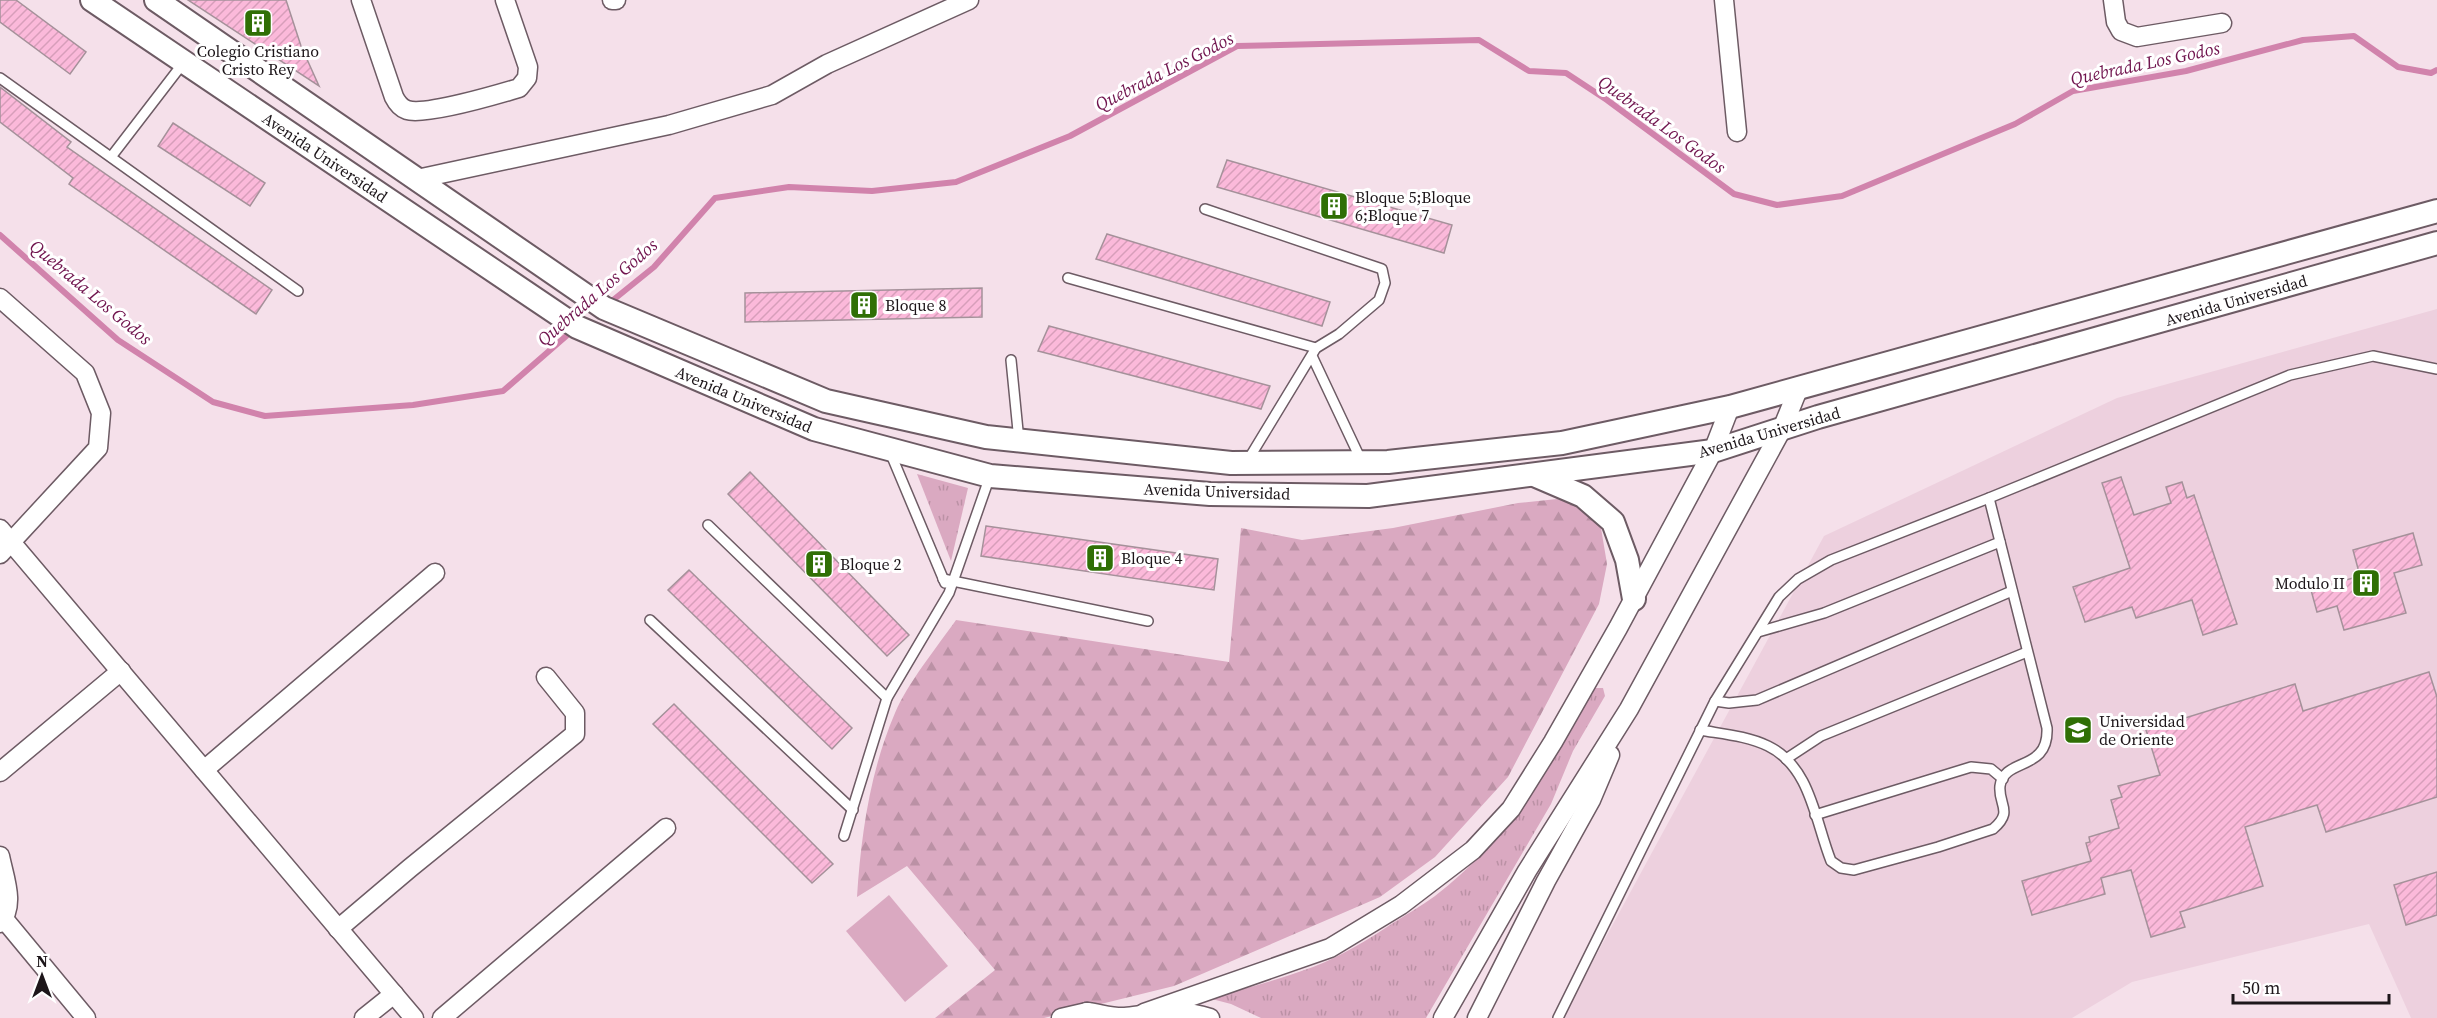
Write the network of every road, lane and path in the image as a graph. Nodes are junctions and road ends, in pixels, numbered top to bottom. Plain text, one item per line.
1 (92, 0) edge
2 (156, 0) edge
3 (361, 0) edge
4 (505, 0) edge
5 (969, 0) edge
6 (1724, 0) edge
7 (2112, 0) edge
8 (2222, 23) dead end
9 (184, 62) junction
10 (0, 78) edge
11 (1737, 132) dead end
12 (111, 157) junction
13 (417, 179) junction
14 (1205, 208) dead end
15 (2437, 211) edge
16 (2437, 243) edge
17 (1068, 278) dead end
18 (298, 291) dead end
19 (0, 298) edge
20 (1314, 352) junction
21 (1011, 360) dead end
22 (2437, 369) edge
23 (1799, 387) junction
24 (1730, 407) junction
25 (1782, 429) junction
26 (1019, 441) junction
27 (889, 449) junction
28 (1713, 451) junction
29 (1362, 462) junction
30 (1246, 463) junction
31 (1533, 474) junction
32 (990, 476) junction
33 (1989, 498) junction
34 (708, 525) dead end
35 (4, 542) edge
36 (2000, 542) junction
37 (435, 573) dead end
38 (948, 580) junction
39 (2012, 591) junction
40 (1634, 599) junction
41 (650, 620) dead end
42 (1148, 621) dead end
43 (1758, 632) junction
44 (2027, 652) junction
45 (121, 671) junction
46 (546, 677) dead end
47 (887, 698) junction
48 (1715, 701) junction
49 (1629, 709) junction
50 (1700, 730) junction
51 (1786, 759) junction
52 (204, 770) junction
53 (0, 772) edge
54 (2003, 779) junction
55 (853, 810) junction
56 (1815, 815) junction
57 (666, 828) dead end
58 (844, 836) dead end
59 (0, 856) edge
60 (2, 921) edge
61 (339, 929) junction
62 (394, 994) junction
63 (1144, 1013) junction
64 (1085, 1015) edge
65 (86, 1018) edge
66 (364, 1018) edge
67 (414, 1018) edge
68 (442, 1018) edge
69 (1061, 1018) edge
70 (1210, 1018) edge
71 (1443, 1018) edge
72 (1477, 1018) edge
73 (1558, 1018) edge

1 - 9 street, Avenida Universidad
2 - 13 street, Avenida Universidad
3 - 4 street
5 - 13 street
6 - 11 street
7 - 8 street
9 - 12 lane
9 - 27 street, Avenida Universidad
10 - 12 lane
12 - 18 lane
13 - 26 street, Avenida Universidad
14 - 20 lane
15 - 23 street, Avenida Universidad
16 - 25 street, Avenida Universidad
17 - 20 lane
19 - 35 street
20 - 29 lane
20 - 30 lane
21 - 26 lane
22 - 33 lane
23 - 24 street, Avenida Universidad
23 - 25 street
24 - 28 street
24 - 29 street, Avenida Universidad
25 - 28 street, Avenida Universidad
25 - 49 street
26 - 30 street, Avenida Universidad
27 - 32 street, Avenida Universidad
27 - 38 lane
28 - 31 street, Avenida Universidad
28 - 40 street
29 - 30 street, Avenida Universidad
31 - 32 street, Avenida Universidad
31 - 40 street
32 - 38 lane
33 - 36 lane
33 - 43 lane
34 - 47 lane
35 - 45 street
36 - 39 lane
36 - 43 lane
37 - 52 street
38 - 42 lane
38 - 47 lane
39 - 44 lane
39 - 48 lane
40 - 63 street
41 - 55 lane
43 - 48 lane
44 - 51 lane
44 - 54 lane
45 - 52 street
45 - 53 street
46 - 61 street
47 - 55 lane
48 - 50 lane
49 - 71 street
49 - 72 street
50 - 51 lane
50 - 73 lane
51 - 56 lane
52 - 61 street
54 - 56 lane
54 - 56 lane
55 - 58 lane
57 - 68 street
59 - 60 street
60 - 65 street
61 - 62 street
62 - 66 street
62 - 67 street
63 - 64 street
63 - 70 street
64 - 69 street

